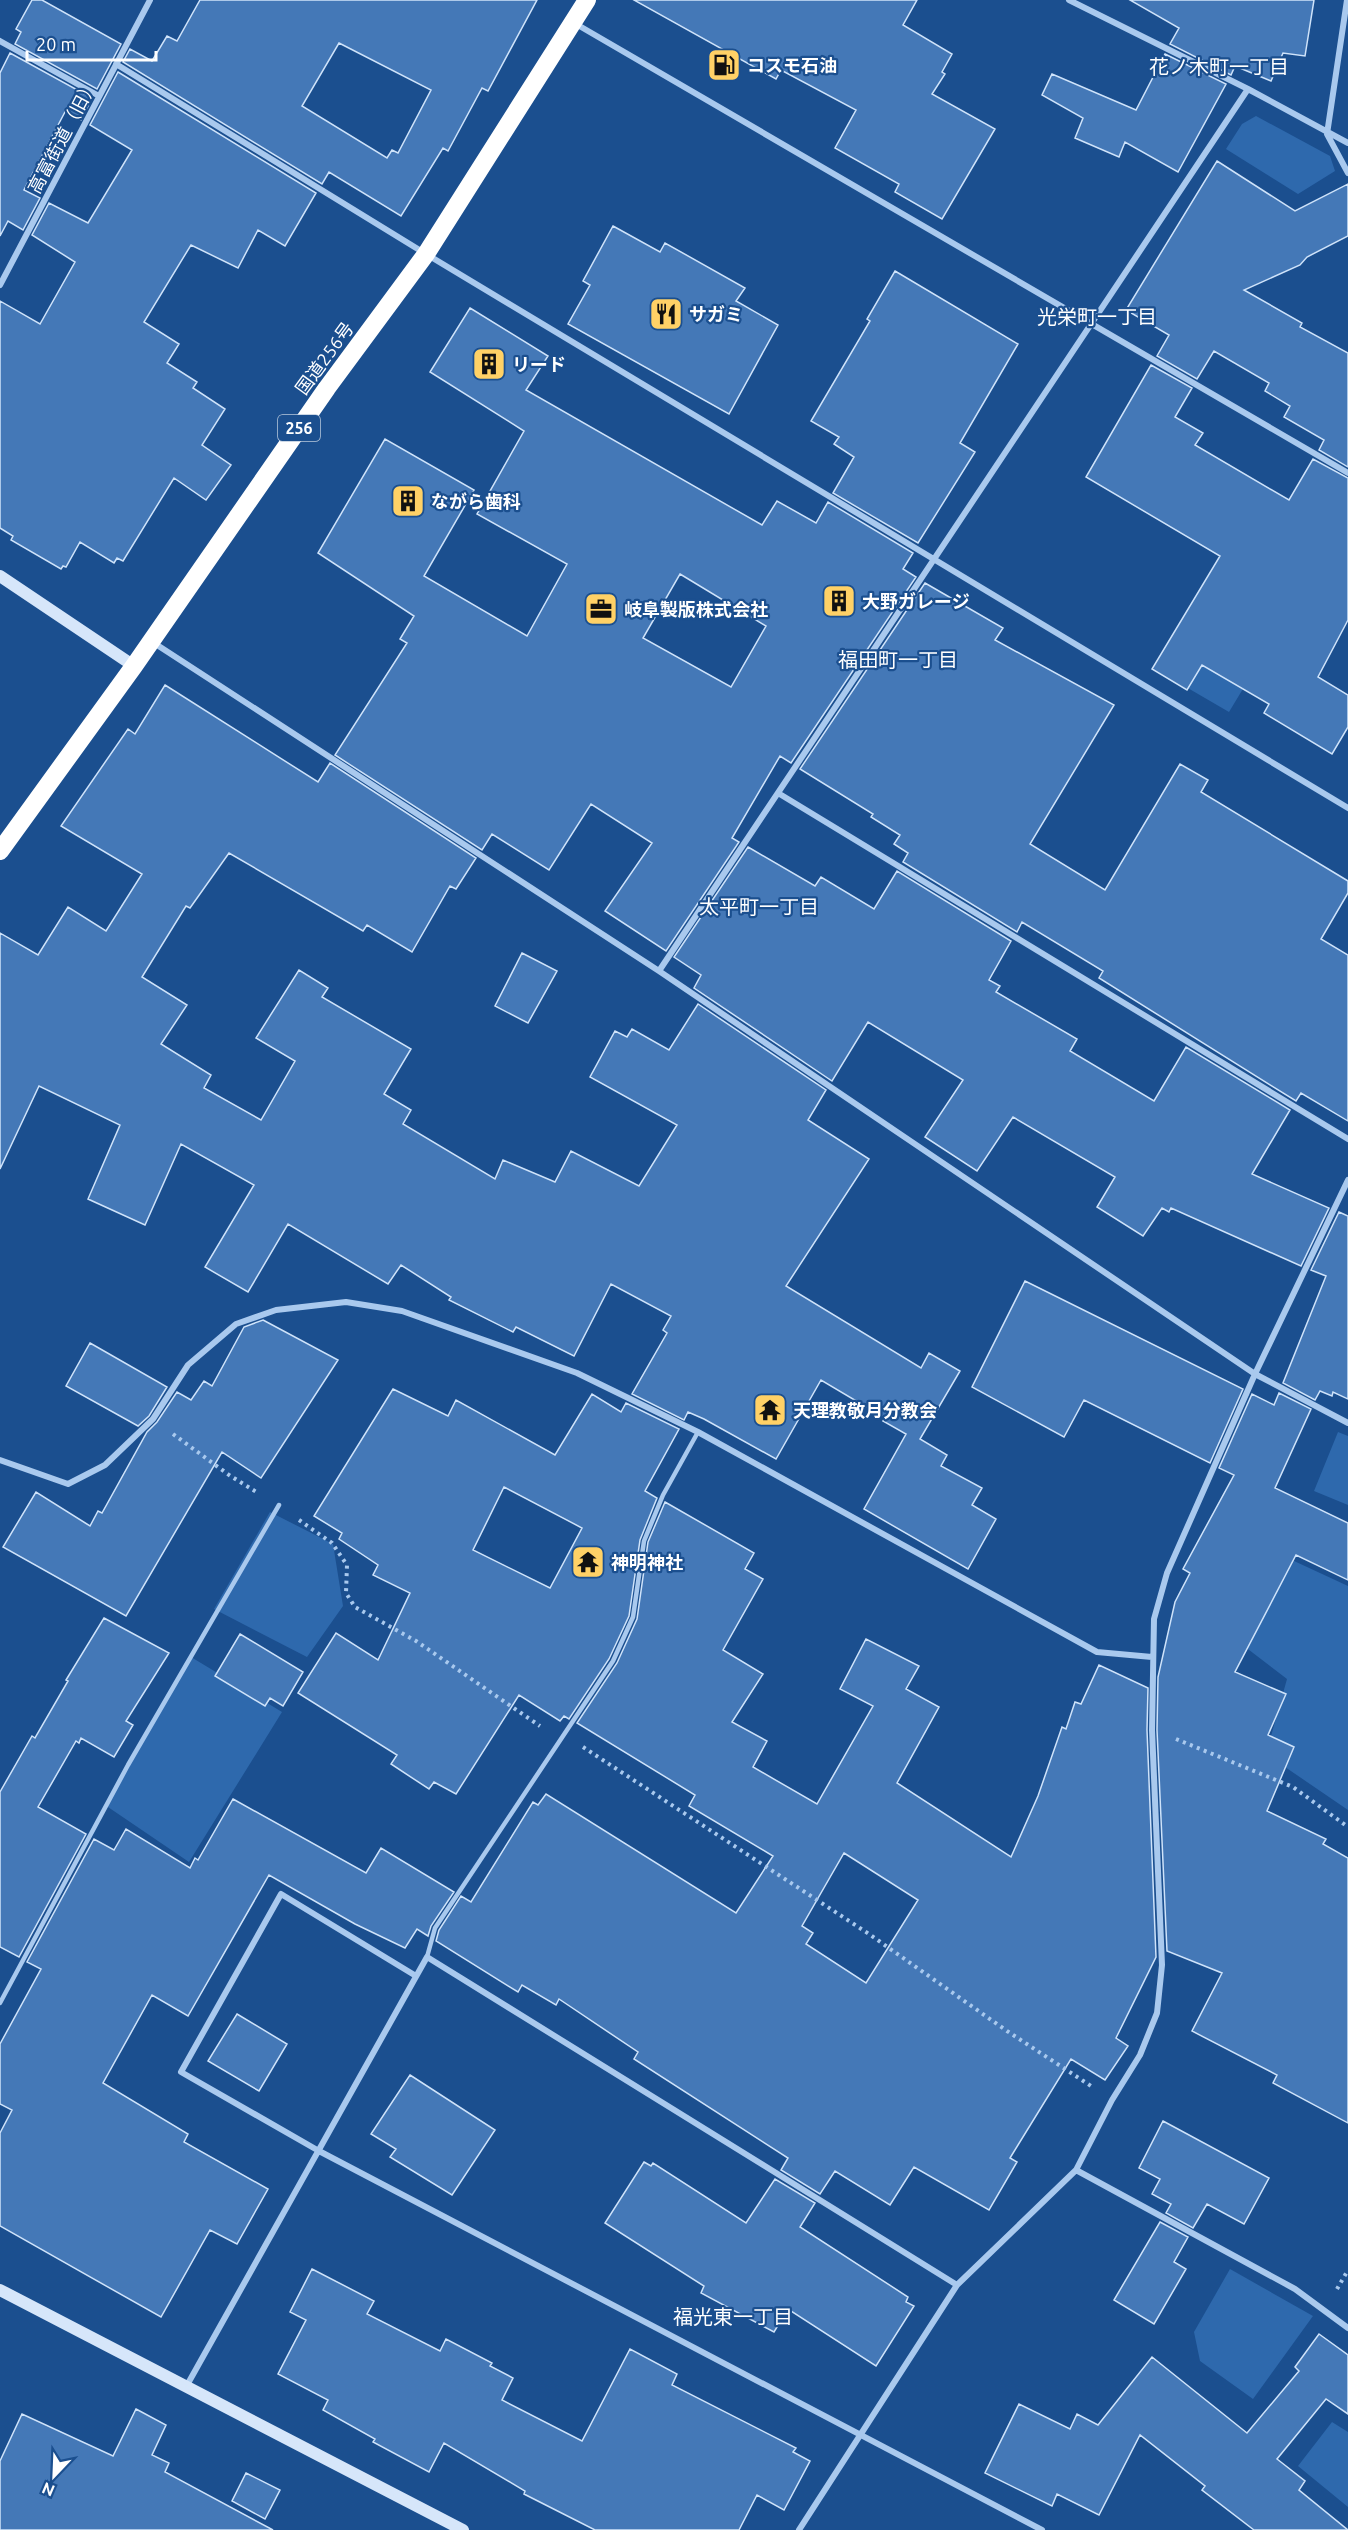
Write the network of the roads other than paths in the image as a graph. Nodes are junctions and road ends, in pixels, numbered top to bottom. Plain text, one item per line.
1 (150, 0) edge
2 (587, 0) edge
3 (1069, 0) edge
4 (1347, 0) edge
5 (575, 23) junction
6 (0, 41) edge
7 (116, 64) junction
8 (1248, 89) junction
9 (99, 96) junction
10 (1327, 134) junction
11 (1348, 143) edge
12 (1348, 173) edge
13 (426, 254) junction
14 (0, 285) edge
15 (1092, 324) junction
16 (1348, 473) edge
17 (934, 559) junction
18 (0, 576) edge
19 (151, 641) junction
20 (134, 666) junction
21 (778, 794) junction
22 (1348, 808) edge
23 (0, 850) edge
24 (659, 971) junction
25 (1348, 1139) edge
26 (1348, 1180) edge
27 (1255, 1374) junction
28 (1348, 1423) edge
29 (698, 1432) junction
30 (0, 1460) edge
31 (279, 1505) road end
32 (1152, 1657) junction
33 (427, 1957) junction
34 (416, 1977) junction
35 (0, 2003) edge
36 (319, 2151) junction
37 (1076, 2170) junction
38 (957, 2285) junction
39 (0, 2290) edge
40 (1348, 2328) edge
41 (186, 2387) junction
42 (860, 2435) junction
43 (463, 2530) edge
44 (799, 2530) edge
45 (1042, 2530) edge

1 - 7 street, 高富街道（旧）
2 - 5 highway, 国道256号 / 256
3 - 8 street
4 - 10 street
5 - 13 highway, 国道256号 / 256
5 - 15 street
6 - 9 street
7 - 9 street, 高富街道（旧）
7 - 13 street
8 - 10 street
8 - 15 street
9 - 14 street, 高富街道（旧）
10 - 11 street
10 - 12 street
13 - 17 street
13 - 19 highway, 国道256号 / 256
15 - 16 street
15 - 17 street
17 - 21 street
17 - 22 street
18 - 20 street
19 - 20 highway, 国道256号 / 256
19 - 24 street
20 - 23 highway, 国道256号 / 256
21 - 24 street
21 - 25 street
24 - 27 street
26 - 27 street
27 - 28 street
27 - 32 street
29 - 30 street
29 - 32 street
29 - 33 lane
31 - 35 lane
32 - 37 street
33 - 34 street
33 - 38 street
34 - 36 street
34 - 36 street
36 - 41 street
36 - 42 street
37 - 38 street
37 - 40 street
38 - 42 street
39 - 41 street
41 - 43 street
42 - 44 street
42 - 45 street

